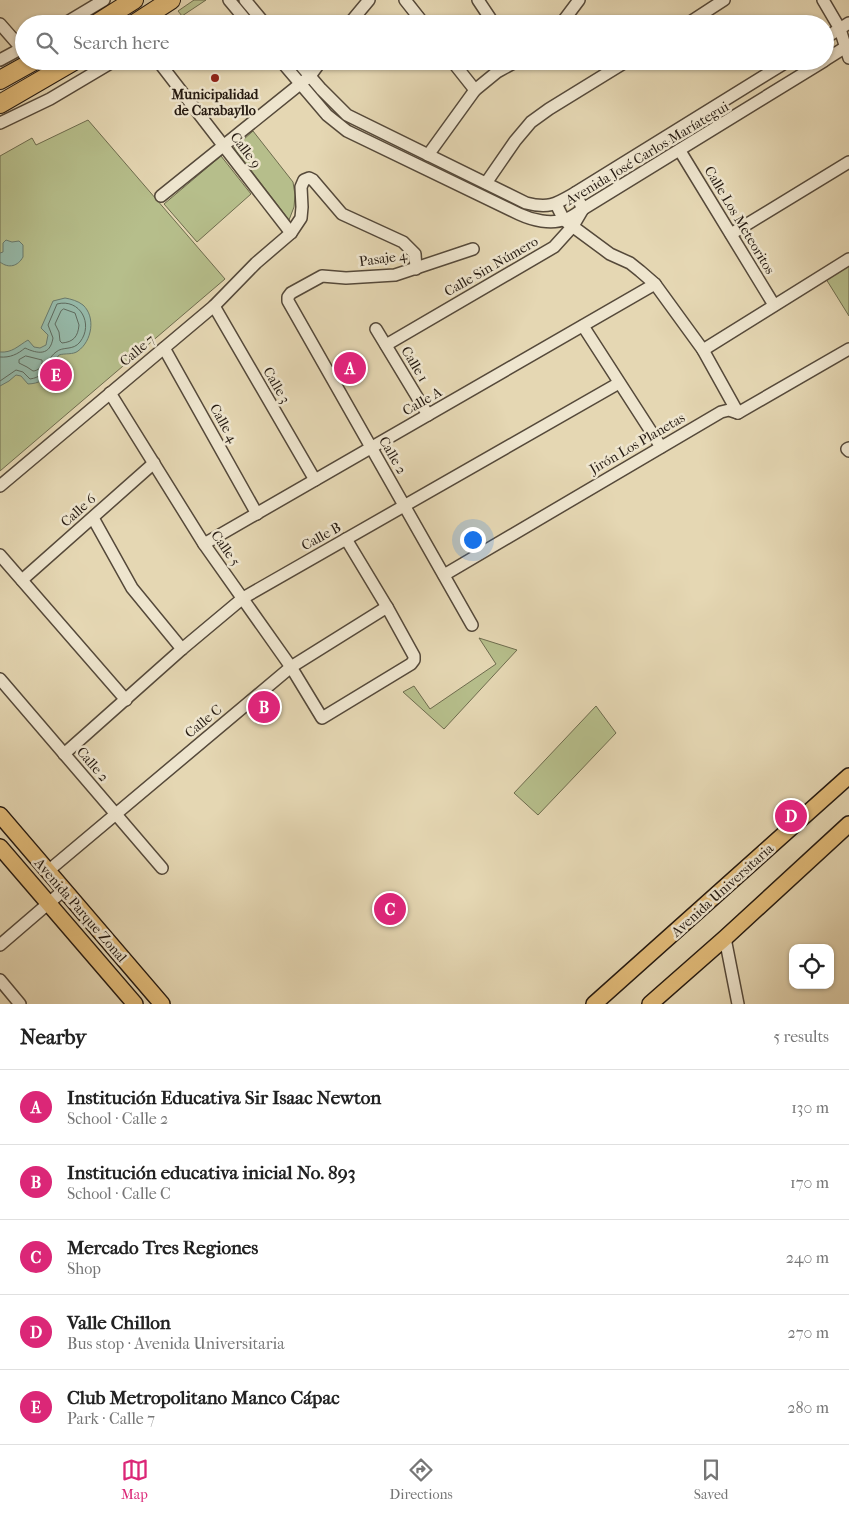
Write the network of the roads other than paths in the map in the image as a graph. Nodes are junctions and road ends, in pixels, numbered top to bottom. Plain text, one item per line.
1 (103, 0) edge
2 (134, 0) edge
3 (171, 0) edge
4 (229, 0) edge
5 (245, 0) edge
6 (370, 0) edge
7 (405, 0) edge
8 (478, 0) edge
9 (579, 0) edge
10 (724, 0) edge
11 (823, 0) edge
12 (79, 15) edge
13 (110, 15) edge
14 (148, 15) edge
15 (242, 15) edge
16 (258, 15) edge
17 (357, 15) edge
18 (417, 15) edge
19 (488, 15) edge
20 (567, 15) edge
21 (701, 15) edge
22 (0, 24) edge
23 (844, 26) edge
24 (15, 40) edge
25 (848, 50) edge
26 (15, 55) edge
27 (834, 57) edge
28 (0, 60) edge
29 (15, 64) edge
30 (59, 70) edge
31 (99, 70) edge
32 (165, 70) edge
33 (288, 70) edge
34 (305, 70) edge
35 (314, 70) edge
36 (459, 70) edge
37 (501, 70) edge
38 (612, 70) edge
39 (773, 70) edge
40 (810, 70) edge
41 (310, 76) junction
42 (0, 80) edge
43 (300, 84) junction
44 (475, 90) junction
45 (0, 104) edge
46 (0, 123) edge
47 (224, 145) junction
48 (680, 151) junction
49 (428, 155) junction
50 (849, 162) edge
51 (486, 184) junction
52 (575, 193) junction
53 (161, 196) dead end
54 (556, 204) junction
55 (583, 210) junction
56 (568, 223) junction
57 (291, 233) junction
58 (731, 234) junction
59 (473, 249) dead end
60 (849, 259) edge
61 (416, 269) junction
62 (655, 284) junction
63 (288, 301) joint
64 (774, 305) junction
65 (214, 306) junction
66 (583, 326) junction
67 (376, 329) dead end
68 (386, 344) junction
69 (164, 348) junction
70 (849, 349) edge
71 (703, 350) junction
72 (619, 383) junction
73 (110, 393) junction
74 (738, 413) junction
75 (428, 415) junction
76 (660, 447) junction
77 (372, 448) junction
78 (154, 463) junction
79 (315, 480) junction
80 (0, 486) edge
81 (405, 506) junction
82 (258, 514) junction
83 (93, 518) junction
84 (346, 539) junction
85 (204, 544) junction
86 (0, 555) edge
87 (444, 575) junction
88 (22, 580) junction
89 (243, 598) junction
90 (388, 608) junction
91 (472, 625) dead end
92 (182, 649) junction
93 (291, 667) junction
94 (0, 679) edge
95 (126, 700) junction
96 (64, 754) junction
97 (849, 776) edge
98 (115, 813) junction
99 (0, 815) edge
100 (849, 824) edge
101 (0, 846) edge
102 (162, 868) dead end
103 (48, 871) junction
104 (64, 890) junction
105 (49, 904) junction
106 (726, 938) junction
107 (0, 945) edge
108 (0, 980) edge
109 (20, 1004) edge
110 (136, 1004) edge
111 (162, 1004) edge
112 (594, 1004) edge
113 (650, 1004) edge
114 (738, 1004) edge

1 - 12 street
2 - 13 highway
3 - 14 highway
4 - 15 street
5 - 16 street
6 - 17 street
7 - 18 street
8 - 19 street
9 - 20 street
10 - 21 street
11 - 23 street
22 - 24 street
23 - 25 street
25 - 27 street, Avenida José Carlos Maríategui
26 - 28 street
29 - 42 highway
30 - 45 highway
31 - 46 street
32 - 47 street, Calle 9
33 - 43 street, Avenida José Carlos Maríategui
34 - 41 street, Avenida José Carlos Maríategui
35 - 41 street
36 - 44 street
37 - 44 street
38 - 51 street
39 - 52 street, Avenida José Carlos Maríategui
40 - 48 street, Avenida José Carlos Maríategui
41 - 43 street
41 - 49 street, Avenida José Carlos Maríategui
43 - 47 street
43 - 56 street, Avenida José Carlos Maríategui
44 - 49 street
47 - 53 street
47 - 57 street, Calle 9
48 - 55 street, Avenida José Carlos Maríategui
48 - 58 street, Calle Los Meteoritos
49 - 51 street, Avenida José Carlos Maríategui
50 - 58 street
51 - 54 street, Avenida José Carlos Maríategui
52 - 54 street, Avenida José Carlos Maríategui
52 - 55 street
54 - 56 street
55 - 56 street, Calle Sin Número
56 - 62 street
56 - 68 street, Calle Sin Número
57 - 61 street
57 - 65 street, Calle 7
58 - 64 street, Calle Los Meteoritos
59 - 61 street, Pasaje 4
60 - 64 street
61 - 63 street, Pasaje 4
62 - 66 street, Calle A
62 - 71 street
63 - 77 street, Calle 2
64 - 71 street
65 - 69 street, Calle 7
65 - 79 street, Calle 3
66 - 72 street
66 - 75 street, Calle A
67 - 68 street, Calle 1
68 - 75 street, Calle 1
69 - 73 street, Calle 7
69 - 82 street, Calle 4
70 - 74 street, Jirón Los Planetas
71 - 74 street
72 - 76 street
72 - 81 street, Calle B
73 - 78 street, Calle 5
73 - 80 street, Calle 7
74 - 76 street, Jirón Los Planetas
75 - 77 street, Calle A
76 - 87 street, Jirón Los Planetas
77 - 79 street, Calle A
77 - 81 street, Calle 2
78 - 83 street, Calle 6
78 - 85 street, Calle 5
79 - 82 street, Calle A
81 - 84 street, Calle B
81 - 87 street, Calle 2
82 - 85 street, Calle A
83 - 88 street, Calle 6
83 - 92 street
84 - 89 street, Calle B
84 - 90 street
85 - 89 street, Calle 5
86 - 88 street
87 - 91 street, Calle 2
88 - 95 street
89 - 92 street, Calle B
89 - 93 street, Calle 5
90 - 93 street, Calle C
90 - 93 street, Calle 5
92 - 95 street, Calle B
93 - 98 street, Calle C
94 - 96 street, Calle 2
95 - 96 street, Calle B
96 - 98 street, Calle 2
97 - 112 main road, Avenida Universitaria
98 - 102 street, Calle 2
98 - 103 street, Calle C
99 - 103 main road, Avenida Parque Zonal
100 - 106 main road
101 - 105 main road, Avenida Parque Zonal
103 - 104 main road, Avenida Parque Zonal
104 - 105 street
104 - 111 main road, Avenida Parque Zonal
105 - 107 street
105 - 110 main road, Avenida Parque Zonal
106 - 113 main road
106 - 114 street
108 - 109 street

